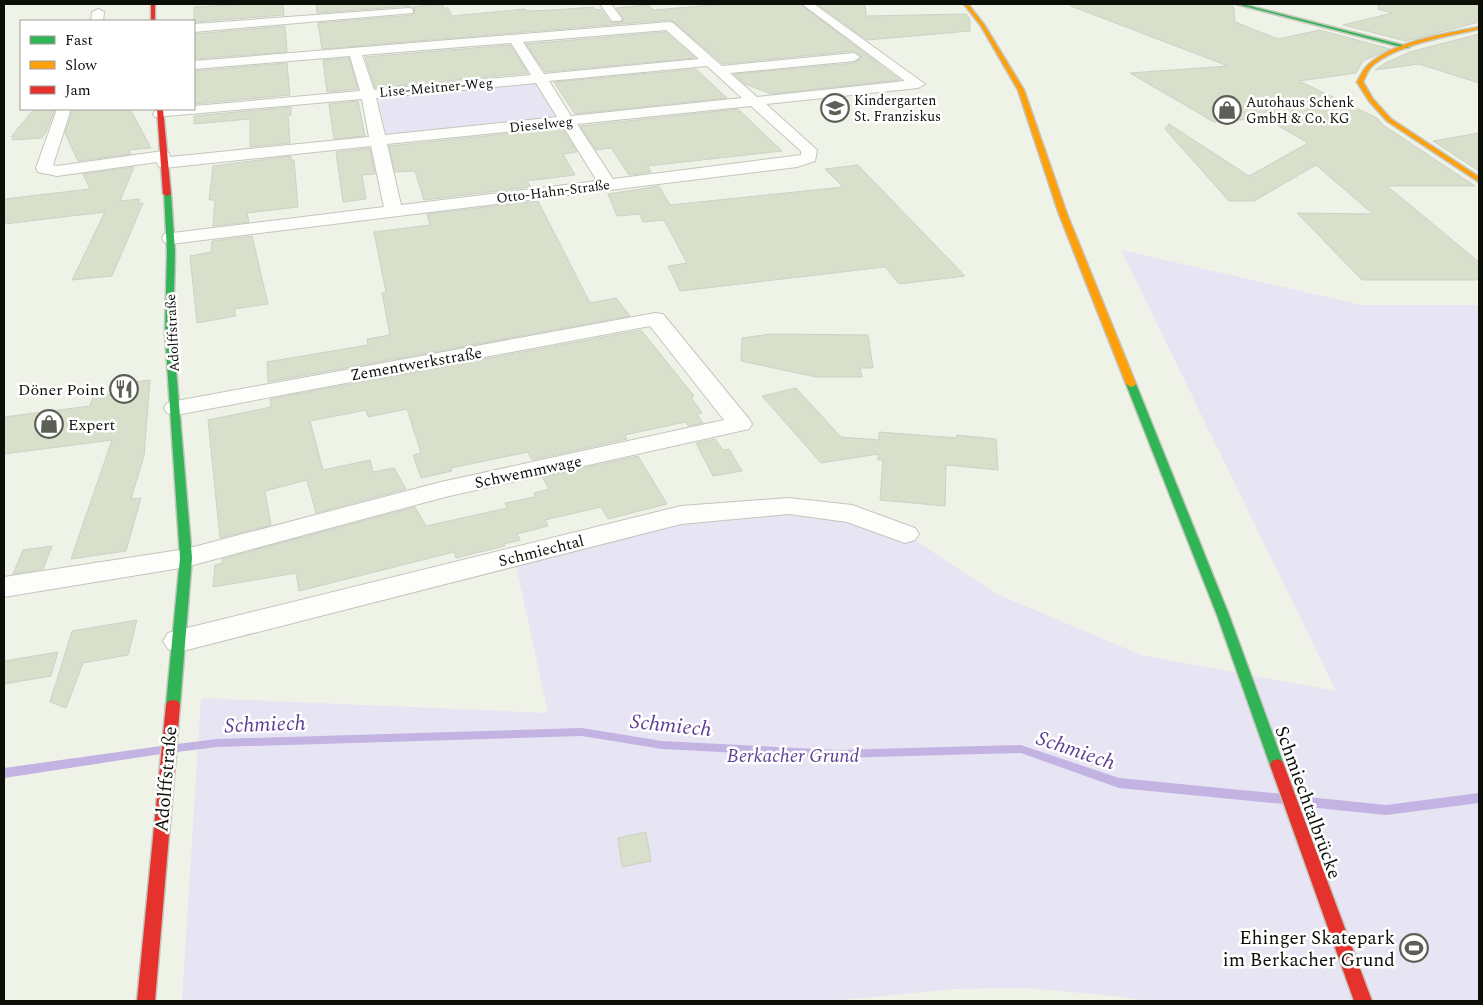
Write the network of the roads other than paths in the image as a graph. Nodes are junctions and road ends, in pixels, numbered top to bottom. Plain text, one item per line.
1 (153, 4) edge
2 (609, 4) edge
3 (807, 4) edge
4 (966, 4) edge
5 (1238, 4) edge
6 (408, 7) edge
7 (616, 19) dead end
8 (153, 20) edge
9 (414, 24) dead end
10 (195, 28) edge
11 (1479, 28) edge
12 (514, 38) junction
13 (1407, 47) junction
14 (354, 51) junction
15 (854, 57) dead end
16 (1020, 62) dead end
17 (195, 65) edge
18 (715, 66) junction
19 (540, 78) junction
20 (1021, 90) junction
21 (368, 94) junction
22 (756, 102) junction
23 (195, 108) edge
24 (64, 110) edge
25 (160, 111) edge
26 (567, 121) junction
27 (377, 141) junction
28 (164, 160) junction
29 (1479, 180) edge
30 (608, 185) junction
31 (394, 211) junction
32 (170, 238) junction
33 (655, 319) joint
34 (176, 408) junction
35 (905, 534) dead end
36 (186, 558) junction
37 (4, 587) edge
38 (179, 641) junction
39 (146, 1001) edge
40 (1363, 1001) edge

1 - 8 street
2 - 7 street
3 - 22 street, Dieselweg
4 - 20 street
5 - 13 street
6 - 9 street
6 - 10 street
11 - 13 street
12 - 14 street, Otto-Hahn-Straße
12 - 18 street, Otto-Hahn-Straße
12 - 19 street
13 - 29 street
14 - 17 street, Otto-Hahn-Straße
14 - 21 street
15 - 18 street
16 - 20 street
18 - 19 street, Lise-Meitner-Weg
18 - 22 street, Otto-Hahn-Straße
19 - 21 street, Lise-Meitner-Weg
19 - 26 street
20 - 40 street, Schmiechtalbrücke
21 - 23 street, Lise-Meitner-Weg
21 - 27 street
22 - 26 street, Dieselweg
22 - 30 street, Otto-Hahn-Straße
24 - 28 street, Dieselweg
25 - 28 street, Adolffstraße
26 - 27 street, Dieselweg
26 - 30 street
27 - 28 street, Dieselweg
27 - 31 street
28 - 32 street, Adolffstraße
30 - 31 street, Otto-Hahn-Straße
31 - 32 street, Otto-Hahn-Straße
32 - 34 street, Adolffstraße
33 - 34 street, Zementwerkstraße
33 - 36 street, Schwemmwage
34 - 36 street, Adolffstraße
35 - 38 street, Schmiechtal
36 - 37 street
36 - 38 street, Adolffstraße
38 - 39 street, Adolffstraße

